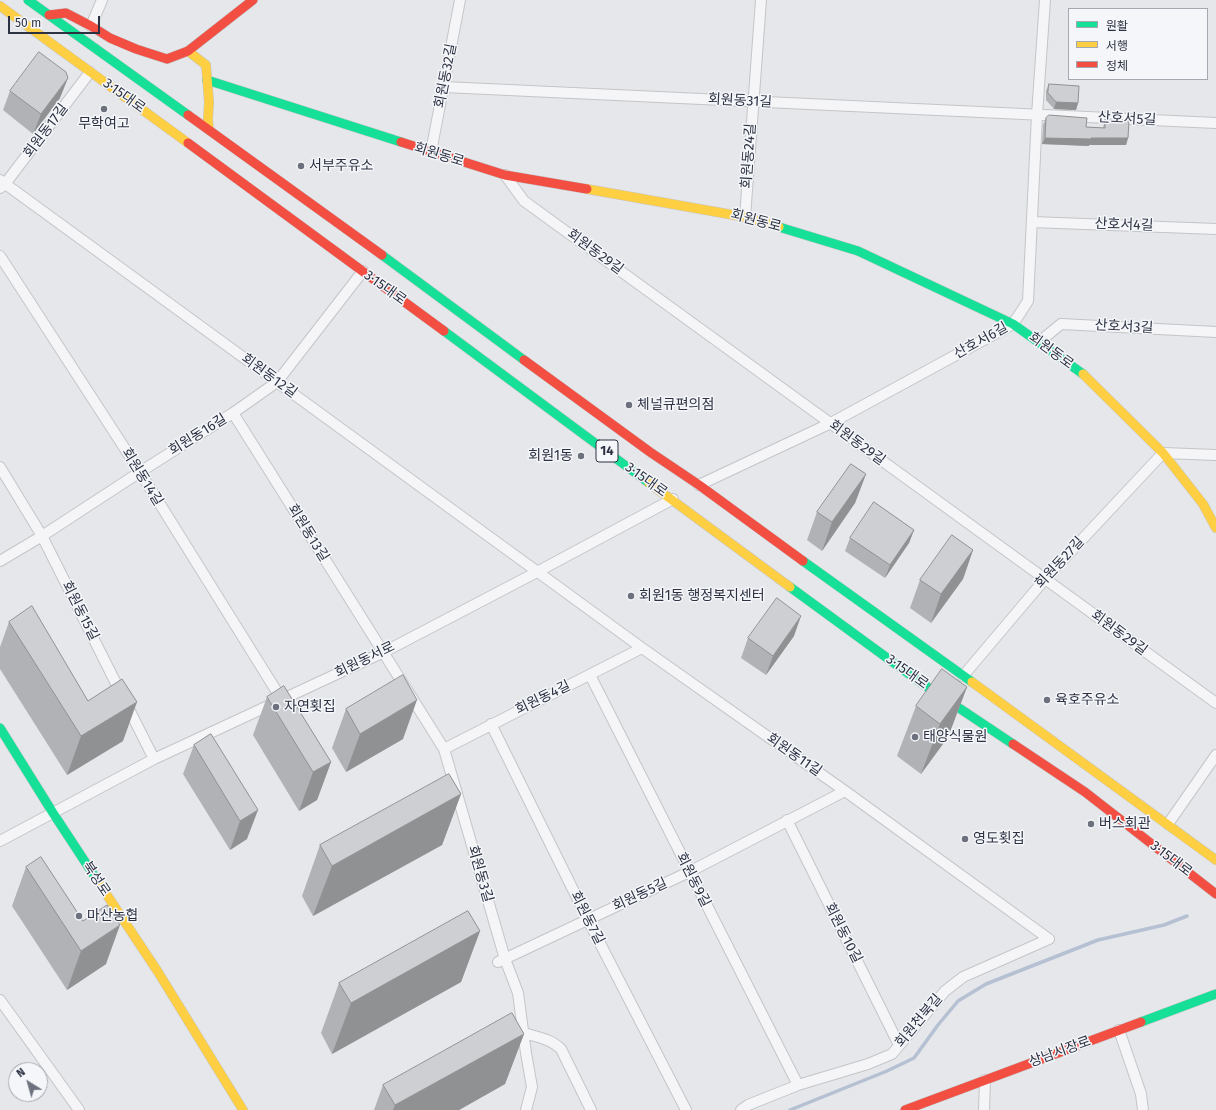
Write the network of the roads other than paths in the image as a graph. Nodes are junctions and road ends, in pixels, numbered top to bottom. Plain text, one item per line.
1 (28, 0) edge
2 (102, 0) edge
3 (253, 0) edge
4 (460, 0) edge
5 (761, 0) edge
6 (1046, 0) edge
7 (0, 6) edge
8 (49, 15) junction
9 (91, 26) junction
10 (188, 50) junction
11 (90, 72) junction
12 (207, 80) junction
13 (444, 87) junction
14 (754, 101) junction
15 (1037, 115) junction
16 (1216, 124) edge
17 (208, 130) junction
18 (431, 152) junction
19 (505, 175) junction
20 (2, 184) edge
21 (745, 217) junction
22 (1032, 222) junction
23 (1216, 229) edge
24 (0, 256) edge
25 (363, 271) junction
26 (1013, 324) junction
27 (1216, 332) edge
28 (1038, 342) junction
29 (277, 382) junction
30 (233, 413) junction
31 (830, 424) junction
32 (1163, 454) junction
33 (1216, 455) edge
34 (0, 467) edge
35 (140, 472) junction
36 (699, 485) junction
37 (673, 499) junction
38 (1216, 528) edge
39 (42, 536) junction
40 (0, 561) edge
41 (538, 572) junction
42 (1044, 578) junction
43 (642, 648) junction
44 (384, 652) junction
45 (590, 675) junction
46 (963, 676) junction
47 (282, 700) junction
48 (1216, 703) edge
49 (491, 724) junction
50 (0, 728) edge
51 (444, 749) junction
52 (1216, 755) edge
53 (154, 759) junction
54 (845, 791) junction
55 (53, 813) junction
56 (786, 820) junction
57 (1168, 824) junction
58 (0, 841) edge
59 (1216, 860) edge
60 (689, 872) junction
61 (1216, 894) edge
62 (588, 920) junction
63 (1049, 939) joint
64 (501, 960) junction
65 (1216, 994) edge
66 (0, 1000) edge
67 (1119, 1030) junction
68 (524, 1033) junction
69 (900, 1045) junction
70 (985, 1080) junction
71 (798, 1086) junction
72 (79, 1110) edge
73 (243, 1110) edge
74 (526, 1110) edge
75 (591, 1110) edge
76 (686, 1110) edge
77 (741, 1110) edge
78 (904, 1110) edge
79 (984, 1110) edge
80 (1143, 1110) edge

1 - 8 main road, 3·15대로 / 14
2 - 9 street
3 - 10 main road
4 - 13 street, 회원동32길
5 - 14 street, 회원동24길
6 - 15 street, 산호서6길
7 - 11 main road, 3·15대로 / 14
8 - 9 main road
8 - 17 main road, 3·15대로 / 14
9 - 10 main road
10 - 12 main road
11 - 20 street, 회원동17길
11 - 25 main road, 3·15대로 / 14
12 - 17 main road
12 - 18 main road, 회원동로
13 - 14 street, 회원동31길
13 - 18 street, 회원동32길
14 - 15 street, 회원동31길
14 - 21 street, 회원동24길
15 - 16 street, 산호서5길
15 - 22 street, 산호서6길
17 - 36 main road, 3·15대로 / 14
18 - 19 main road, 회원동로
19 - 21 main road, 회원동로
19 - 31 street, 회원동29길
20 - 29 street, 회원동12길
21 - 26 main road, 회원동로
22 - 23 street, 산호서4길
22 - 26 street, 산호서6길
24 - 35 street, 회원동14길
25 - 29 street, 회원동16길
25 - 37 main road, 3·15대로 / 14
26 - 28 main road, 회원동로
26 - 31 street, 산호서6길
27 - 28 street, 산호서3길
28 - 32 main road, 회원동로
29 - 30 street, 회원동16길
29 - 41 street, 회원동12길
30 - 35 street, 회원동16길
30 - 44 street, 회원동13길
31 - 36 street, 산호서6길
31 - 42 street, 회원동29길
32 - 33 street
32 - 38 main road, 회원동로
32 - 42 street, 회원동27길
34 - 39 street, 회원동15길
35 - 39 street, 회원동16길
35 - 47 street, 회원동14길
36 - 46 main road, 3·15대로 / 14
37 - 41 street, 회원동서로
37 - 61 main road, 3·15대로 / 14
39 - 40 street, 회원동16길
39 - 53 street, 회원동15길
41 - 43 street, 회원동11길
41 - 44 street, 회원동서로
42 - 46 street, 회원동27길
42 - 48 street, 회원동29길
43 - 45 street, 회원동4길
43 - 54 street, 회원동11길
44 - 47 street, 회원동서로
44 - 51 street, 회원동3길
45 - 49 street, 회원동4길
45 - 60 street, 회원동9길
46 - 57 main road, 3·15대로 / 14
47 - 53 street, 회원동서로
49 - 51 street, 회원동4길
49 - 62 street, 회원동7길
50 - 55 main road, 북성로
51 - 64 street, 회원동3길
52 - 57 street
53 - 55 street, 회원동서로
54 - 56 street, 회원동5길
54 - 63 street, 회원동11길
55 - 58 street, 회원동서로
55 - 73 main road, 북성로
56 - 60 street, 회원동5길
56 - 69 street, 회원동10길
57 - 59 main road, 3·15대로 / 14
60 - 62 street, 회원동5길
60 - 71 street, 회원동9길
62 - 64 street, 회원동5길
62 - 76 street, 회원동7길
63 - 69 street, 회원천북길
64 - 68 street, 회원동3길
65 - 67 main road, 상남시장로
66 - 72 street
67 - 70 main road, 상남시장로
67 - 80 street
68 - 74 street, 회원동3길
68 - 75 street
69 - 71 street, 회원천북길
70 - 78 main road, 상남시장로
70 - 79 street
71 - 77 street, 회원천북길

